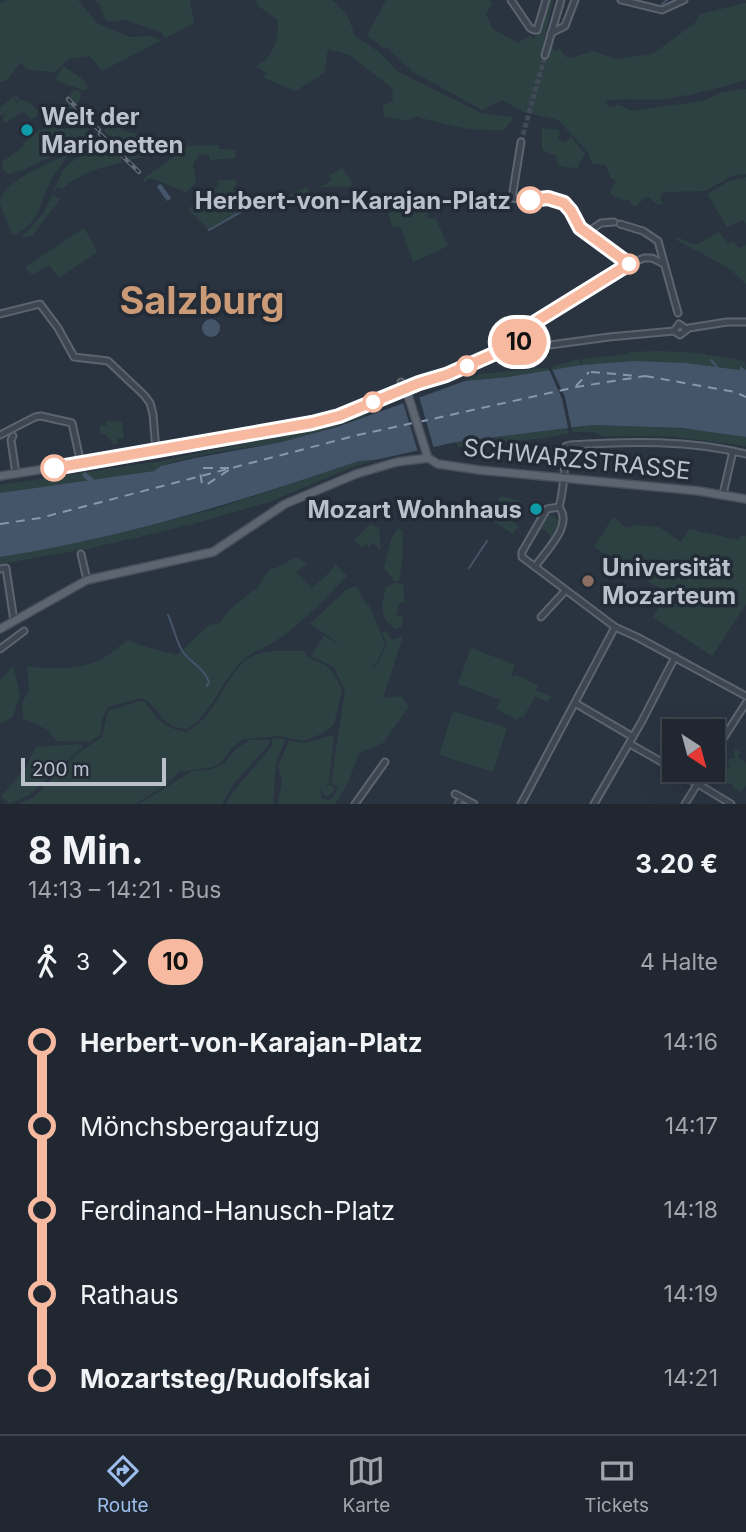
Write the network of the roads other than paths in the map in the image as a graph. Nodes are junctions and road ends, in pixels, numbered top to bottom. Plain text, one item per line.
1 (511, 0) edge
2 (546, 0) edge
3 (561, 0) edge
4 (575, 0) edge
5 (621, 0) edge
6 (684, 0) edge
7 (551, 33) junction
8 (545, 55) tunnel mouth
9 (521, 142) tunnel mouth
10 (602, 244) dead end
11 (632, 262) junction
12 (662, 263) junction
13 (678, 313) dead end
14 (0, 314) edge
15 (745, 322) edge
16 (520, 349) junction
17 (405, 389) junction
18 (0, 435) edge
19 (13, 436) dead end
20 (156, 451) junction
21 (733, 451) junction
22 (427, 454) junction
23 (746, 454) edge
24 (81, 464) junction
25 (16, 474) junction
26 (0, 476) edge
27 (565, 479) junction
28 (723, 494) junction
29 (746, 499) edge
30 (559, 507) junction
31 (81, 554) dead end
32 (535, 567) junction
33 (3, 568) edge
34 (86, 580) junction
35 (565, 591) junction
36 (541, 617) dead end
37 (14, 621) junction
38 (613, 625) junction
39 (0, 629) edge
40 (24, 631) dead end
41 (0, 649) edge
42 (675, 657) junction
43 (746, 696) edge
44 (746, 703) edge
45 (575, 704) junction
46 (725, 736) edge
47 (633, 737) junction
48 (630, 744) junction
49 (385, 762) dead end
50 (662, 763) edge
51 (694, 782) edge
52 (697, 784) junction
53 (455, 794) dead end
54 (596, 803) edge
55 (355, 804) edge
56 (474, 804) edge
57 (522, 804) edge
58 (685, 804) edge
59 (731, 804) edge

1 - 2 street
3 - 7 street
4 - 7 street
5 - 6 street
7 - 8 street
9 - 12 street
10 - 11 street
11 - 12 street
11 - 16 street
12 - 13 street
14 - 20 street
15 - 16 street
16 - 17 street
17 - 20 main road
17 - 22 main road
18 - 24 street
19 - 25 street
20 - 24 main road
21 - 23 street
21 - 27 street
21 - 28 street, SCHWARZSTRASSE
22 - 27 main road, SCHWARZSTRASSE
22 - 34 main road
24 - 25 main road
25 - 26 main road
27 - 28 main road, SCHWARZSTRASSE
27 - 30 street
28 - 29 main road, SCHWARZSTRASSE
30 - 32 street
30 - 32 street
31 - 34 street
32 - 35 street
33 - 37 street
34 - 37 main road
35 - 36 street
35 - 38 street
37 - 39 main road
38 - 42 street
38 - 45 street
40 - 41 street
42 - 43 street
42 - 47 street
44 - 46 street
45 - 47 street
45 - 57 street
47 - 48 street
48 - 50 street
48 - 54 street
49 - 55 street
51 - 52 street
52 - 58 street
52 - 59 street
53 - 56 street

